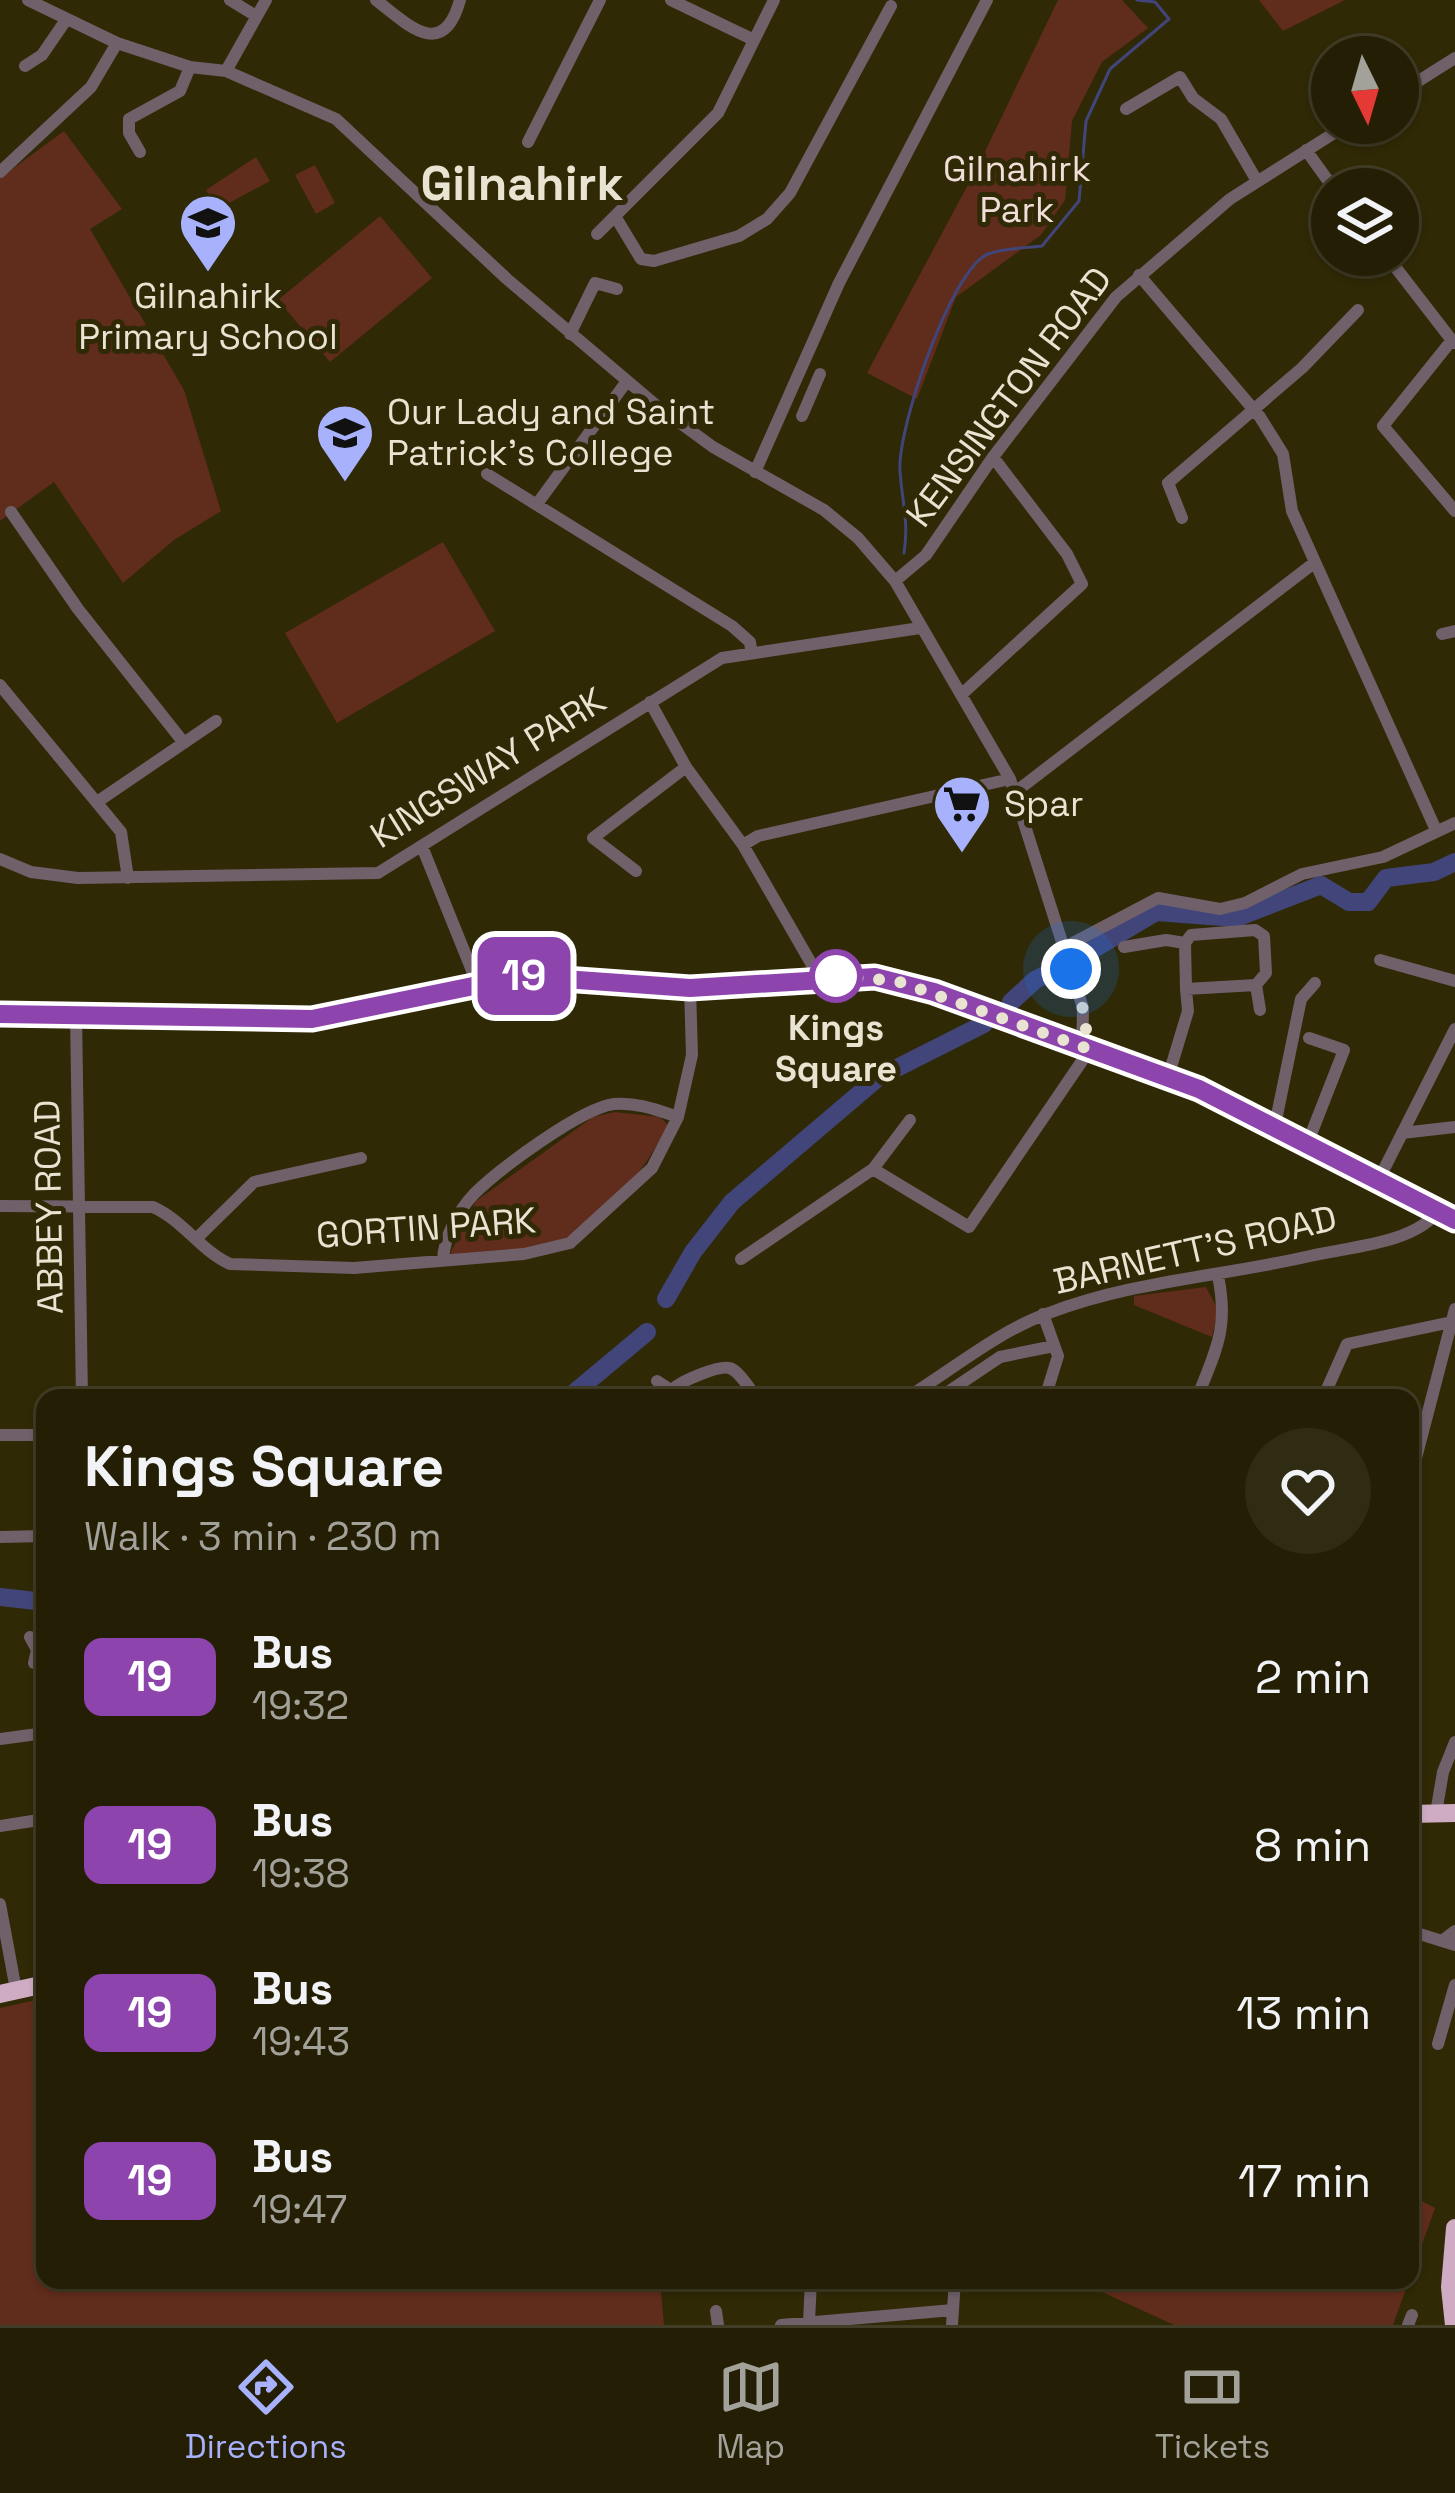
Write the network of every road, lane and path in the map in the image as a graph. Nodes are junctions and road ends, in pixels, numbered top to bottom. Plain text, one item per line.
1 (28, 0) edge
2 (230, 0) edge
3 (266, 0) edge
4 (376, 0) edge
5 (460, 0) edge
6 (600, 0) edge
7 (670, 0) edge
8 (773, 0) edge
9 (987, 0) edge
10 (891, 6) dead end
11 (256, 16) junction
12 (66, 20) junction
13 (754, 40) junction
14 (117, 43) junction
15 (1455, 58) edge
16 (25, 66) dead end
17 (190, 68) junction
18 (226, 71) junction
19 (1419, 81) edge
20 (1126, 109) dead end
21 (528, 142) dead end
22 (1316, 144) edge
23 (1306, 150) junction
24 (140, 152) dead end
25 (1319, 168) edge
26 (0, 172) edge
27 (1257, 181) junction
28 (615, 216) junction
29 (596, 234) dead end
30 (1139, 275) junction
31 (1402, 276) edge
32 (617, 289) dead end
33 (1358, 310) dead end
34 (570, 334) junction
35 (1454, 342) edge
36 (820, 374) dead end
37 (627, 381) junction
38 (790, 386) junction
39 (811, 395) junction
40 (1252, 407) junction
41 (802, 416) dead end
42 (992, 457) junction
43 (754, 472) junction
44 (487, 474) dead end
45 (537, 504) junction
46 (1455, 511) edge
47 (11, 512) dead end
48 (1182, 518) dead end
49 (1314, 563) junction
50 (895, 581) junction
51 (920, 628) junction
52 (751, 650) junction
53 (0, 685) edge
54 (962, 694) junction
55 (650, 702) junction
56 (216, 721) dead end
57 (184, 743) junction
58 (686, 767) junction
59 (1012, 786) junction
60 (97, 802) junction
61 (1455, 823) edge
62 (1436, 830) junction
63 (743, 845) junction
64 (423, 849) junction
65 (0, 859) edge
66 (636, 872) dead end
67 (128, 878) junction
68 (1185, 943) junction
69 (1065, 947) junction
70 (1124, 947) dead end
71 (1379, 960) dead end
72 (819, 977) junction
73 (1455, 981) edge
74 (477, 983) junction
75 (1315, 983) dead end
76 (1256, 985) junction
77 (690, 988) junction
78 (1186, 988) junction
79 (1261, 1010) dead end
80 (0, 1014) edge
81 (76, 1016) junction
82 (1086, 1020) junction
83 (1455, 1029) edge
84 (1309, 1038) dead end
85 (1086, 1048) junction
86 (1103, 1054) junction
87 (1168, 1077) junction
88 (677, 1117) junction
89 (910, 1120) dead end
90 (1275, 1125) junction
91 (1455, 1127) edge
92 (1402, 1132) junction
93 (1308, 1142) junction
94 (361, 1158) dead end
95 (873, 1169) junction
96 (1379, 1180) junction
97 (79, 1205) junction
98 (0, 1206) edge
99 (1438, 1210) junction
100 (1455, 1220) edge
101 (198, 1238) junction
102 (741, 1259) dead end
103 (443, 1260) junction
104 (1218, 1276) junction
105 (1455, 1309) edge
106 (1043, 1314) junction
107 (1448, 1323) junction
108 (1054, 1346) junction
109 (656, 1381) dead end
110 (82, 1389) edge
111 (670, 1389) edge
112 (677, 1389) edge
113 (750, 1389) edge
114 (921, 1389) edge
115 (952, 1389) edge
116 (1050, 1389) edge
117 (1201, 1389) edge
118 (1327, 1389) edge
119 (0, 1435) edge
120 (36, 1435) edge
121 (1419, 1444) edge
122 (36, 1536) edge
123 (0, 1537) edge
124 (36, 1733) edge
125 (0, 1739) edge
126 (1455, 1742) edge
127 (1446, 1813) edge
128 (36, 1820) edge
129 (0, 1826) edge
130 (0, 1904) edge
131 (1455, 1931) edge
132 (1419, 1934) edge
133 (1449, 1943) edge
134 (1455, 1984) edge
135 (8, 1992) edge
136 (1438, 2044) dead end
137 (1455, 2228) edge
138 (810, 2289) edge
139 (952, 2318) edge
140 (808, 2322) junction
141 (781, 2325) edge
142 (1454, 2325) edge

1 - 12 street
2 - 11 street
3 - 11 street
4 - 5 street
6 - 21 street
7 - 13 street
8 - 13 street
9 - 38 street
10 - 28 street
11 - 18 street
12 - 14 street
12 - 16 street
13 - 28 street
14 - 17 street
14 - 26 street
15 - 19 street
17 - 18 street
17 - 24 street
18 - 34 street
20 - 27 street
22 - 23 street, KENSINGTON ROAD
23 - 25 street
23 - 27 street, KENSINGTON ROAD
27 - 30 street, KENSINGTON ROAD
28 - 29 street
30 - 40 street
30 - 42 street, KENSINGTON ROAD
31 - 35 street
32 - 34 street
33 - 40 street
34 - 37 street
35 - 46 street
36 - 39 street
37 - 43 street
37 - 45 street
38 - 39 street
38 - 43 street
39 - 41 street
40 - 48 street
40 - 49 street
42 - 50 street, KENSINGTON ROAD
42 - 54 street
43 - 50 street
44 - 45 street
45 - 52 street
47 - 57 street
49 - 59 street
49 - 62 street
50 - 51 street
51 - 52 street, KINGSWAY PARK
51 - 54 street
52 - 55 street, KINGSWAY PARK
53 - 60 street
54 - 59 street
55 - 58 street
55 - 64 street, KINGSWAY PARK
56 - 57 street
57 - 60 street
58 - 63 street
58 - 66 street
59 - 63 street
59 - 69 street
60 - 67 street
61 - 62 street
62 - 69 street
63 - 72 street
64 - 67 street, KINGSWAY PARK
64 - 74 street
65 - 67 street, KINGSWAY PARK
68 - 70 street
68 - 76 street
68 - 78 street
69 - 82 street
71 - 73 street
72 - 77 street
72 - 85 street
74 - 77 street
74 - 81 street
75 - 90 street
76 - 78 street
76 - 79 street
77 - 88 street, GORTIN PARK
78 - 87 street
80 - 81 street
81 - 97 street, ABBEY ROAD
82 - 85 street
82 - 86 street
83 - 92 street
84 - 93 street
85 - 86 street
85 - 95 street
86 - 87 street
87 - 90 street
88 - 103 street, GORTIN PARK
88 - 103 street
89 - 95 street
90 - 93 street
91 - 92 street
92 - 96 street
93 - 96 street
94 - 101 street
95 - 102 street
96 - 99 street
97 - 98 street, GORTIN PARK
97 - 101 street, GORTIN PARK
97 - 110 street, ABBEY ROAD
99 - 100 street
99 - 104 street, BARNETT'S ROAD
101 - 103 street, GORTIN PARK
104 - 106 street, BARNETT'S ROAD
104 - 117 street
105 - 107 street
106 - 108 street
106 - 114 street, BARNETT'S ROAD
107 - 118 street
107 - 121 street
108 - 115 street
108 - 116 street
109 - 111 street
112 - 113 street
119 - 120 street
122 - 123 street
124 - 125 street
126 - 127 street
128 - 129 street
130 - 135 street
131 - 133 street
132 - 133 street
134 - 136 street
137 - 142 highway
138 - 140 street
139 - 140 street
140 - 141 street

